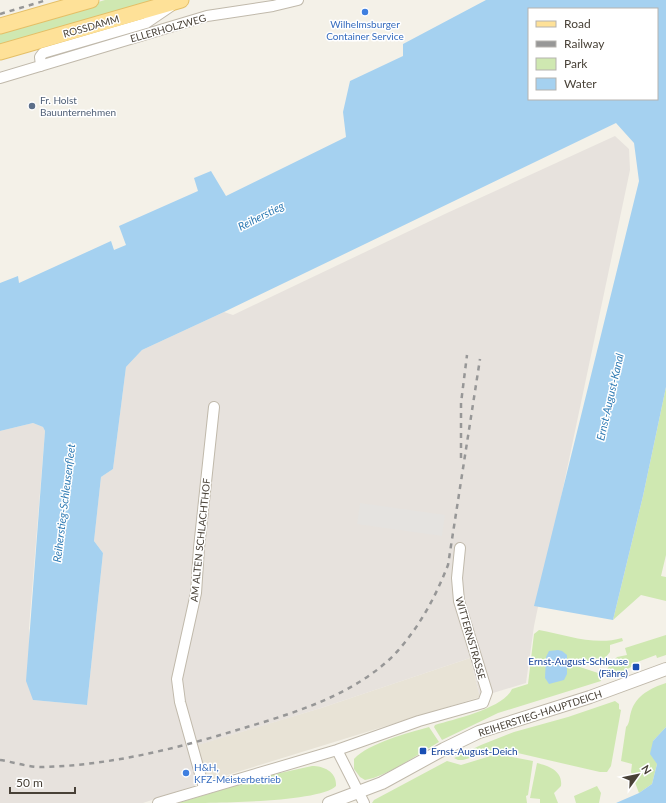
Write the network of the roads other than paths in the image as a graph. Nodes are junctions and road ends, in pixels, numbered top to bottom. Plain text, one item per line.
1 (91, 0) edge
2 (180, 0) edge
3 (298, 0) edge
4 (0, 26) edge
5 (0, 52) edge
6 (41, 66) junction
7 (0, 78) edge
8 (214, 407) dead end
9 (460, 548) dead end
10 (666, 669) edge
11 (337, 750) junction
12 (204, 788) junction
13 (361, 798) edge
14 (158, 803) edge
15 (329, 803) edge

1 - 4 main road
2 - 5 main road, ROSSDAMM
2 - 6 street, ELLERHOLZWEG
3 - 6 street, ELLERHOLZWEG
6 - 7 street, ELLERHOLZWEG
8 - 12 street, AM ALTEN SCHLACHTHOF
9 - 11 street, WITTERNSTRASSE
10 - 13 street, REIHERSTIEG-HAUPTDEICH
11 - 12 street
11 - 13 street
12 - 14 street
13 - 15 street, REIHERSTIEG-HAUPTDEICH

